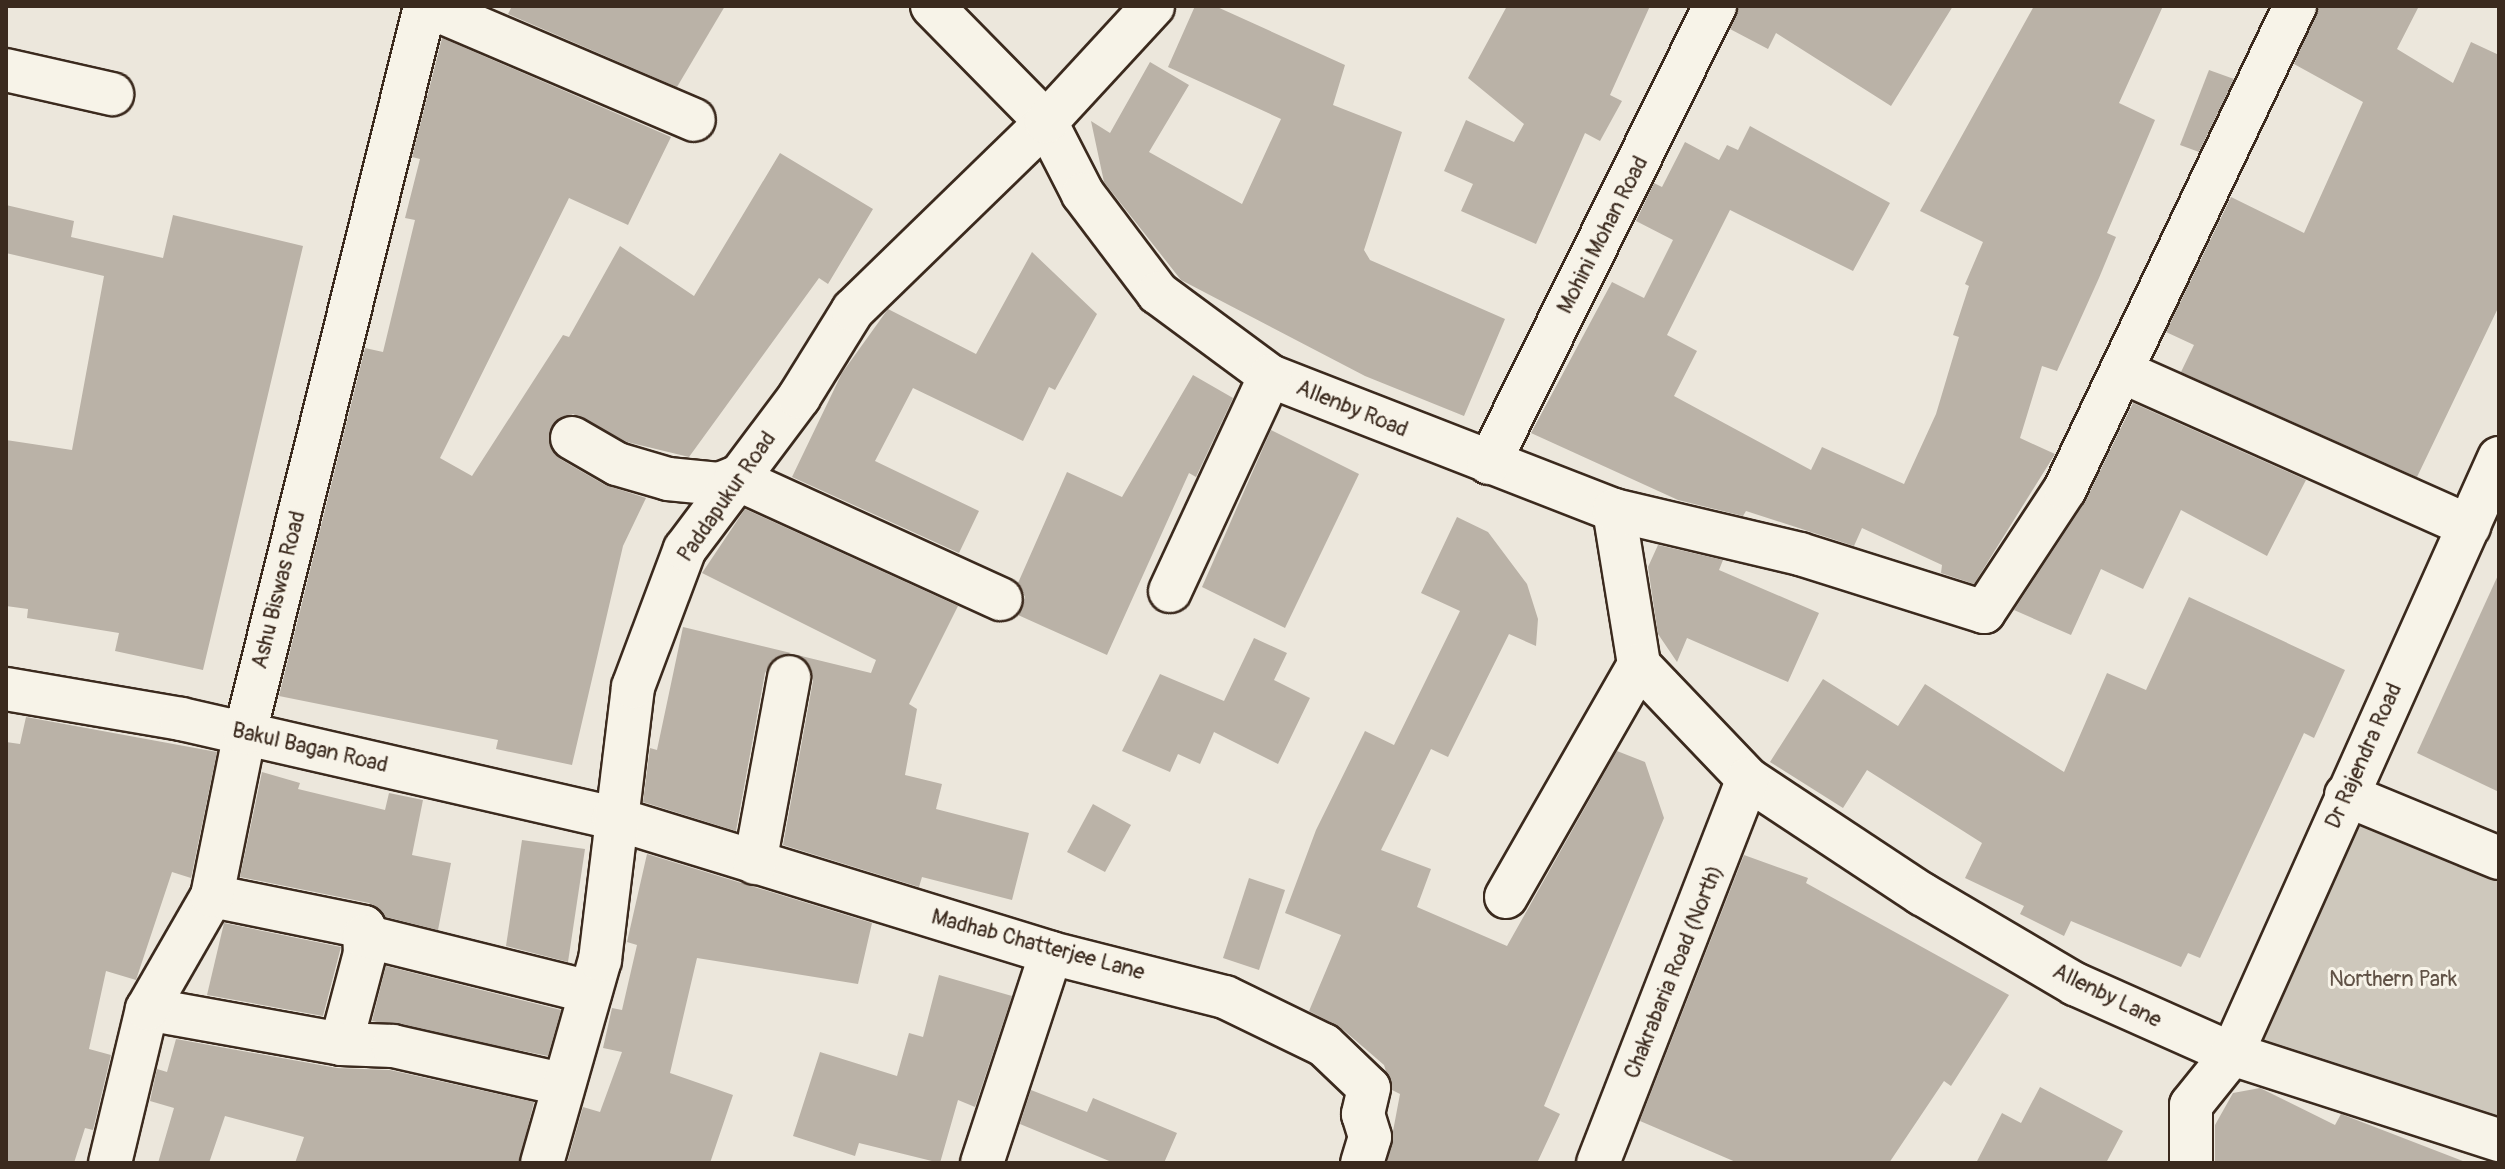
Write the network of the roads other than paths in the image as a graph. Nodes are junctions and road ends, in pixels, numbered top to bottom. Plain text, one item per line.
1 (426, 6) edge
2 (932, 6) edge
3 (1153, 6) edge
4 (1715, 6) edge
5 (2295, 6) edge
6 (6, 70) edge
7 (112, 94) dead end
8 (694, 120) dead end
9 (1046, 122) junction
10 (2123, 372) junction
11 (1270, 376) junction
12 (572, 438) dead end
13 (2499, 458) edge
14 (1489, 463) junction
15 (735, 478) junction
16 (1614, 510) junction
17 (2469, 526) junction
18 (1170, 591) dead end
19 (1001, 599) dead end
20 (1639, 665) junction
21 (789, 677) dead end
22 (6, 689) edge
23 (245, 733) junction
24 (1748, 779) junction
25 (2346, 795) junction
26 (613, 818) junction
27 (2499, 858) edge
28 (755, 863) junction
29 (212, 896) junction
30 (1506, 897) dead end
31 (364, 936) junction
32 (1051, 953) junction
33 (590, 992) junction
34 (147, 1009) junction
35 (341, 1044) junction
36 (2232, 1054) junction
37 (562, 1084) junction
38 (2499, 1140) edge
39 (110, 1163) edge
40 (542, 1163) edge
41 (982, 1163) edge
42 (1362, 1163) edge
43 (1598, 1163) edge
44 (2191, 1163) edge

1 - 8 street
1 - 23 street, Ashu Biswas Road
2 - 9 street, Allenby Road
3 - 9 street, Paddapukur Road
4 - 14 street, Mohini Mohan Road
5 - 10 street
6 - 7 street
9 - 11 street, Allenby Road
9 - 15 street, Paddapukur Road
10 - 16 street, Allenby Road
10 - 17 street
11 - 14 street, Allenby Road
11 - 18 street
12 - 15 street
13 - 17 street, Dr Rajendra Road
14 - 16 street, Allenby Road
15 - 19 street
15 - 26 street, Paddapukur Road
16 - 20 street
17 - 25 street, Dr Rajendra Road
20 - 24 street
20 - 30 street
21 - 28 street
22 - 23 street, Bakul Bagan Road
23 - 26 street, Bakul Bagan Road
23 - 29 street, Ashu Biswas Road
24 - 36 street, Allenby Lane
24 - 43 street, Chakrabaria Road (North)
25 - 27 street
25 - 36 street, Dr Rajendra Road
26 - 28 street, Madhab Chatterjee Lane
26 - 33 street, Paddapukur Road
28 - 32 street, Madhab Chatterjee Lane
29 - 31 street
29 - 34 street, Ashu Biswas Road
31 - 33 street
31 - 35 street
32 - 41 street
32 - 42 street, Madhab Chatterjee Lane
33 - 37 street, Paddapukur Road
34 - 35 street
34 - 39 street, Ashu Biswas Road
35 - 37 street
36 - 38 street, Allenby Lane
36 - 44 street, Dr Rajendra Road
37 - 40 street, Paddapukur Road

